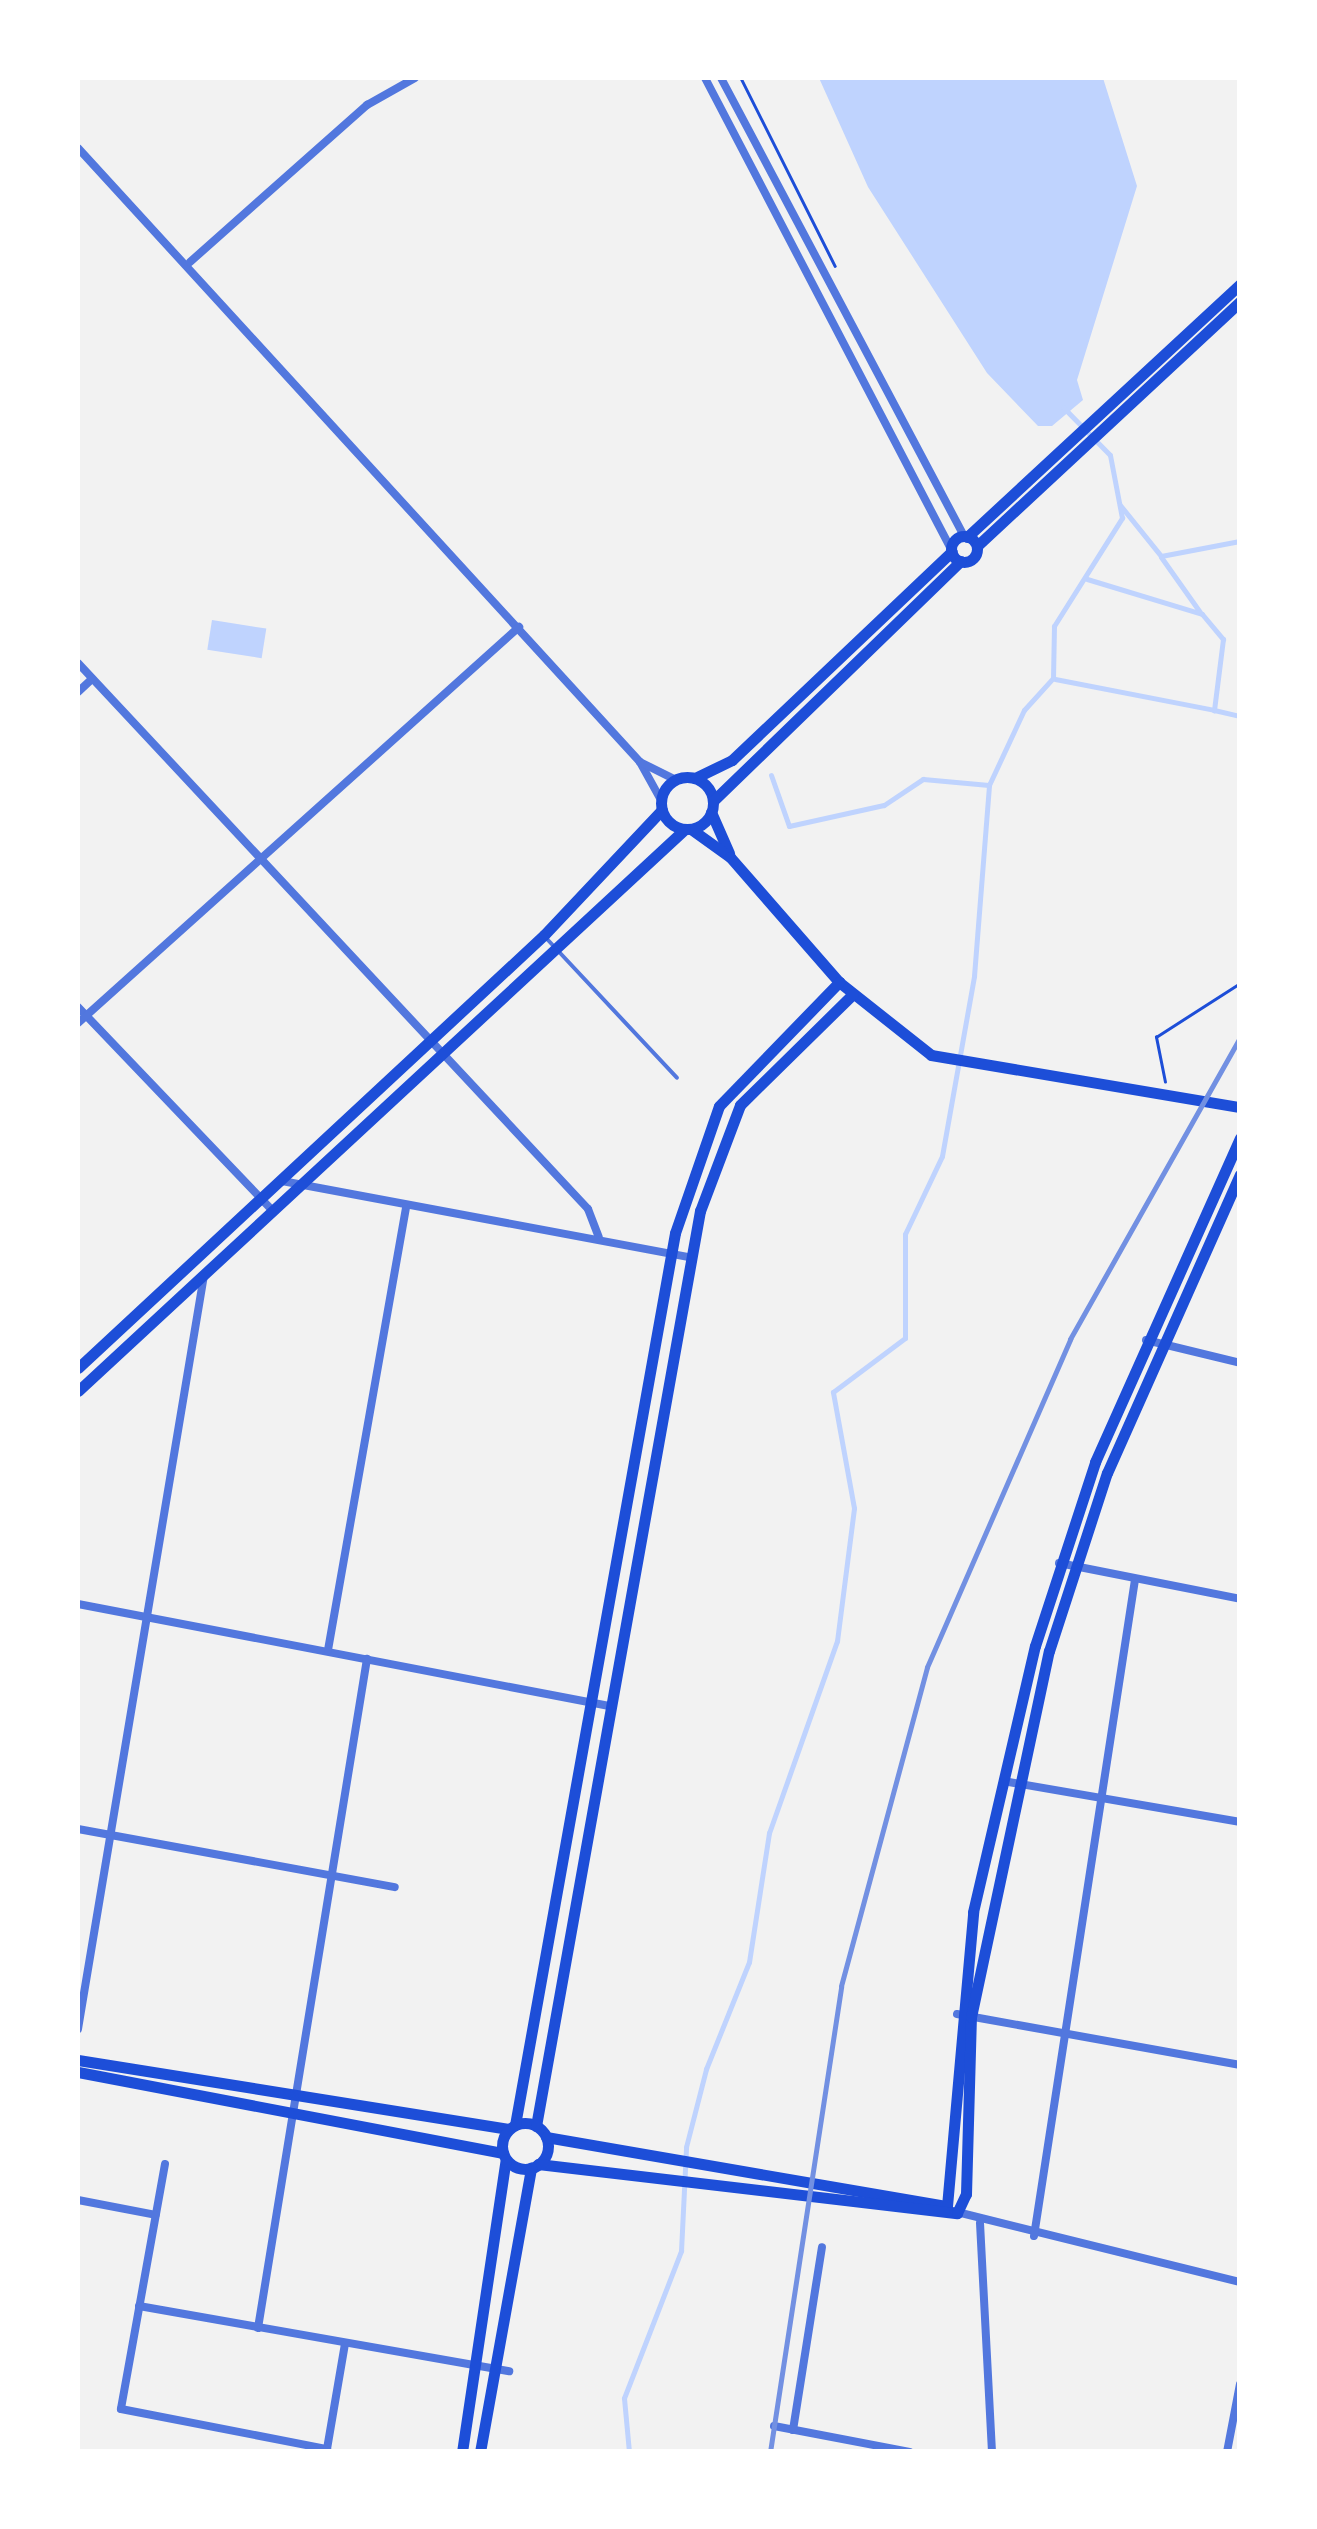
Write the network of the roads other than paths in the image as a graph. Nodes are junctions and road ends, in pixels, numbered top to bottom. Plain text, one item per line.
1 (415, 78) edge
2 (706, 78) edge
3 (721, 78) edge
4 (78, 148) edge
5 (190, 262) junction
6 (1240, 284) edge
7 (1240, 302) edge
8 (1146, 380) junction
9 (969, 540) junction
10 (955, 554) junction
11 (519, 627) junction
12 (78, 663) edge
13 (92, 679) junction
14 (78, 692) edge
15 (640, 762) junction
16 (694, 778) junction
17 (676, 780) junction
18 (662, 805) junction
19 (712, 807) junction
20 (688, 829) junction
21 (257, 856) junction
22 (730, 857) junction
23 (548, 940) junction
24 (839, 982) junction
25 (853, 994) junction
26 (78, 1007) edge
27 (86, 1015) junction
28 (78, 1023) edge
29 (430, 1041) junction
30 (441, 1051) junction
31 (678, 1078) dead end
32 (1240, 1108) edge
33 (1240, 1138) edge
34 (1240, 1174) edge
35 (287, 1185) junction
36 (259, 1200) junction
37 (406, 1208) junction
38 (271, 1209) junction
39 (599, 1238) junction
40 (671, 1253) junction
41 (689, 1257) junction
42 (204, 1272) junction
43 (1146, 1340) junction
44 (1160, 1348) junction
45 (79, 1363) edge
46 (1240, 1363) edge
47 (96, 1373) junction
48 (78, 1390) edge
49 (632, 1471) junction
50 (650, 1474) junction
51 (1059, 1563) junction
52 (1074, 1568) junction
53 (1135, 1580) junction
54 (1240, 1599) edge
55 (78, 1604) edge
56 (148, 1617) junction
57 (328, 1650) junction
58 (367, 1659) junction
59 (593, 1702) junction
60 (609, 1706) junction
61 (1003, 1781) junction
62 (1016, 1784) junction
63 (1097, 1799) junction
64 (1240, 1822) edge
65 (78, 1830) edge
66 (111, 1836) junction
67 (332, 1876) junction
68 (395, 1887) dead end
69 (957, 2014) junction
70 (972, 2017) junction
71 (78, 2029) edge
72 (1061, 2034) junction
73 (78, 2060) edge
74 (1240, 2065) edge
75 (78, 2072) edge
76 (295, 2104) junction
77 (536, 2126) junction
78 (512, 2127) junction
79 (546, 2137) junction
80 (505, 2156) junction
81 (165, 2164) dead end
82 (535, 2166) junction
83 (78, 2200) edge
84 (952, 2210) junction
85 (156, 2215) junction
86 (980, 2223) junction
87 (1034, 2236) junction
88 (822, 2247) dead end
89 (1240, 2282) edge
90 (139, 2306) junction
91 (258, 2328) junction
92 (345, 2344) junction
93 (476, 2365) junction
94 (493, 2368) junction
95 (510, 2371) dead end
96 (1240, 2384) edge
97 (774, 2426) dead end
98 (794, 2430) junction
99 (327, 2449) edge
100 (462, 2452) edge
101 (480, 2452) edge
102 (910, 2452) edge
103 (992, 2452) edge
104 (1227, 2452) edge

1 - 5 street
2 - 10 street
3 - 9 street
4 - 5 street
5 - 11 street
6 - 8 main road
7 - 8 main road
8 - 9 main road
8 - 9 main road
9 - 10 main road
9 - 10 main road
10 - 16 main road
10 - 19 main road
11 - 15 street
11 - 21 street
12 - 13 street
13 - 14 street
13 - 21 street
15 - 17 street
15 - 18 street
16 - 17 main road
16 - 19 main road
17 - 18 main road
18 - 20 main road
18 - 23 main road
19 - 20 main road
19 - 22 main road
20 - 22 main road
20 - 23 main road
21 - 27 street
21 - 29 street
22 - 24 main road
23 - 29 main road
23 - 30 main road
23 - 31 lane
24 - 25 main road
24 - 40 main road
25 - 32 main road
25 - 41 main road
26 - 27 street
27 - 28 street
27 - 36 street
29 - 30 street
29 - 35 main road
30 - 35 main road
30 - 39 street
33 - 43 main road
34 - 44 main road
35 - 36 main road
35 - 37 street
35 - 38 main road
36 - 38 street
36 - 45 main road
37 - 39 street
37 - 57 street
38 - 42 main road
39 - 40 street
40 - 41 street
40 - 49 main road
41 - 50 main road
42 - 47 main road
42 - 56 street
43 - 44 street
43 - 51 main road
44 - 46 street
44 - 52 main road
45 - 47 street
47 - 48 main road
49 - 50 street
49 - 59 main road
50 - 60 main road
51 - 52 street
51 - 61 main road
52 - 53 street
52 - 62 main road
53 - 54 street
53 - 63 street
55 - 56 street
56 - 57 street
56 - 66 street
57 - 58 street
58 - 59 street
58 - 67 street
59 - 60 street
59 - 78 main road
60 - 77 main road
61 - 62 street
61 - 69 main road
62 - 63 street
62 - 70 main road
63 - 64 street
63 - 72 street
65 - 66 street
66 - 67 street
66 - 71 street
67 - 68 street
67 - 76 street
69 - 70 street
69 - 84 main road
70 - 72 street
70 - 84 main road
72 - 74 street
72 - 87 street
73 - 76 main road
75 - 76 main road
76 - 78 main road
76 - 80 main road
76 - 91 street
77 - 78 main road
77 - 79 main road
78 - 80 main road
79 - 82 main road
79 - 84 main road
80 - 82 main road
80 - 93 main road
81 - 85 street
82 - 84 main road
82 - 94 main road
83 - 85 street
84 - 86 street
85 - 90 street
86 - 87 street
86 - 103 street
87 - 89 street
88 - 98 street
90 - 91 street
90 - 99 street
91 - 92 street
92 - 93 street
92 - 99 street
93 - 94 street
93 - 100 main road
94 - 95 street
94 - 101 main road
96 - 104 street
97 - 98 street
98 - 102 street

